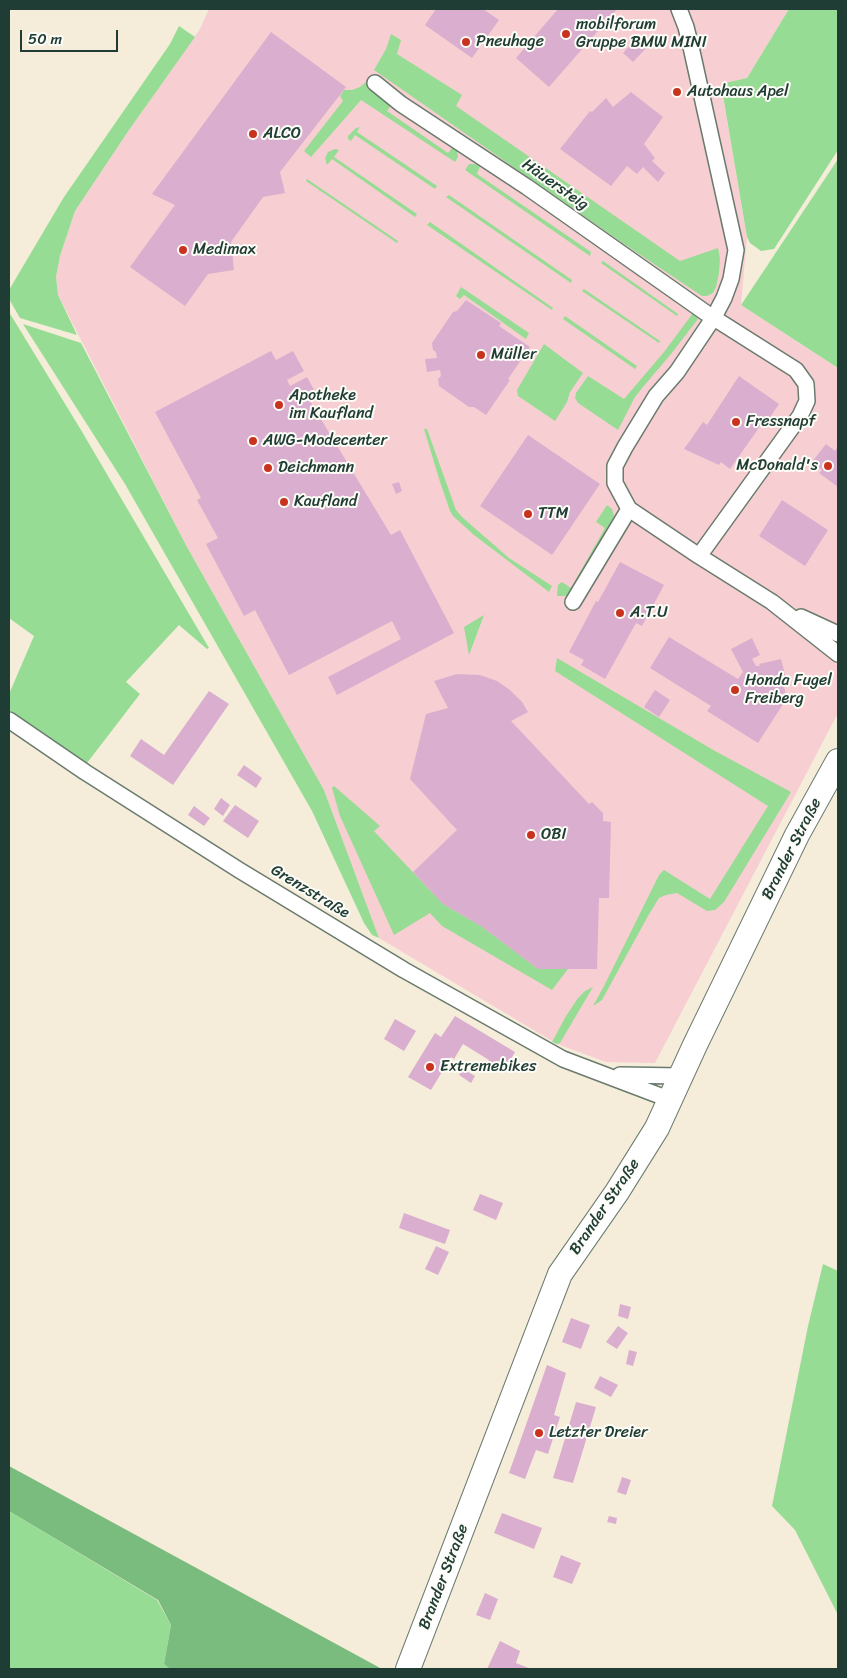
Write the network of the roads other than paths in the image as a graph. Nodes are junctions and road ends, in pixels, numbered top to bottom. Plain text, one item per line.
1 (679, 9) edge
2 (375, 83) dead end
3 (714, 317) junction
4 (629, 509) junction
5 (699, 556) junction
6 (573, 602) dead end
7 (772, 602) junction
8 (838, 634) edge
9 (838, 654) edge
10 (9, 720) edge
11 (838, 761) edge
12 (604, 1074) junction
13 (681, 1076) junction
14 (671, 1100) junction
15 (408, 1669) edge

1 - 3 street
2 - 3 street, Häuersteig
3 - 4 street
3 - 5 street, Häuersteig
4 - 5 street
4 - 6 street
5 - 7 street
7 - 8 street
7 - 9 street
10 - 12 street, Grenzstraße
11 - 13 main road, Brander Straße
12 - 13 street, Grenzstraße
12 - 14 street, Grenzstraße
13 - 14 main road, Brander Straße
14 - 15 main road, Brander Straße

